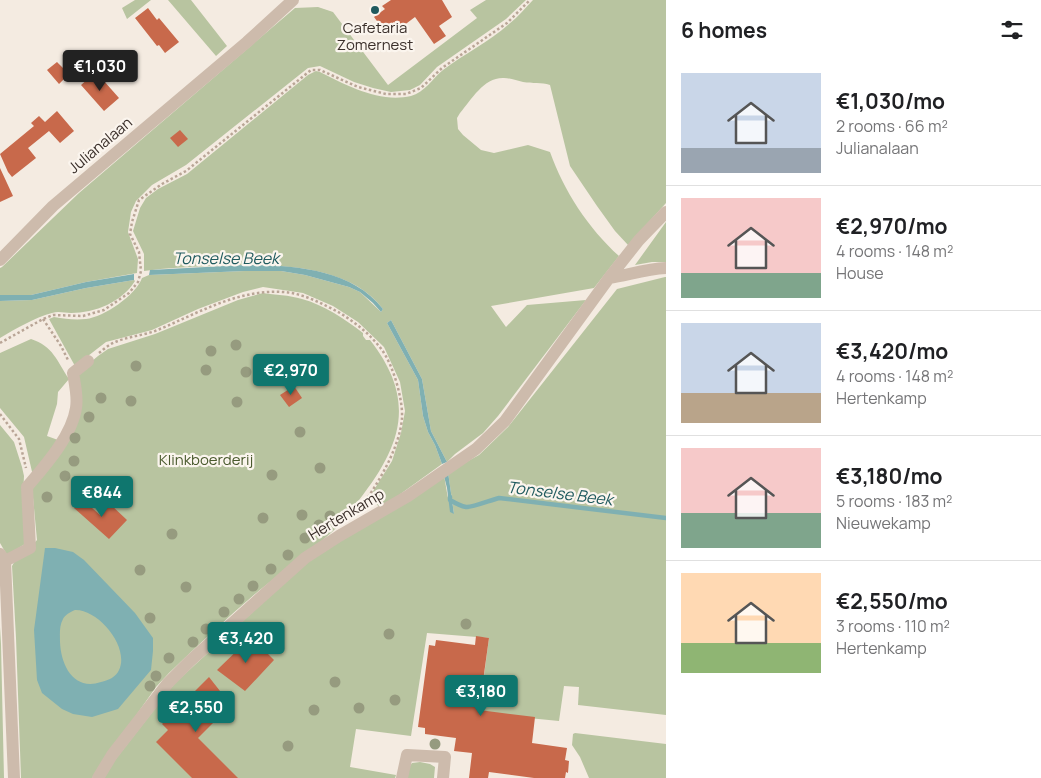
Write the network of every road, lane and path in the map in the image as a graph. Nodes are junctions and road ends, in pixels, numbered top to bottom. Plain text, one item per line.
1 (293, 0) edge
2 (530, 0) edge
3 (666, 212) edge
4 (0, 260) edge
5 (666, 268) edge
6 (609, 278) junction
7 (42, 319) junction
8 (0, 343) edge
9 (88, 361) joint
10 (73, 374) junction
11 (0, 414) edge
12 (27, 487) junction
13 (360, 508) dead end
14 (2, 558) edge
15 (14, 778) edge
16 (98, 778) edge
17 (402, 778) edge
18 (443, 778) edge

1 - 4 street, Julianalaan
2 - 7 path
3 - 6 street, Hertenkamp
5 - 6 street
6 - 16 street, Hertenkamp
7 - 8 path
7 - 10 path
9 - 10 street
9 - 13 path
10 - 12 street
11 - 12 path
12 - 14 street
14 - 15 street
17 - 18 street

